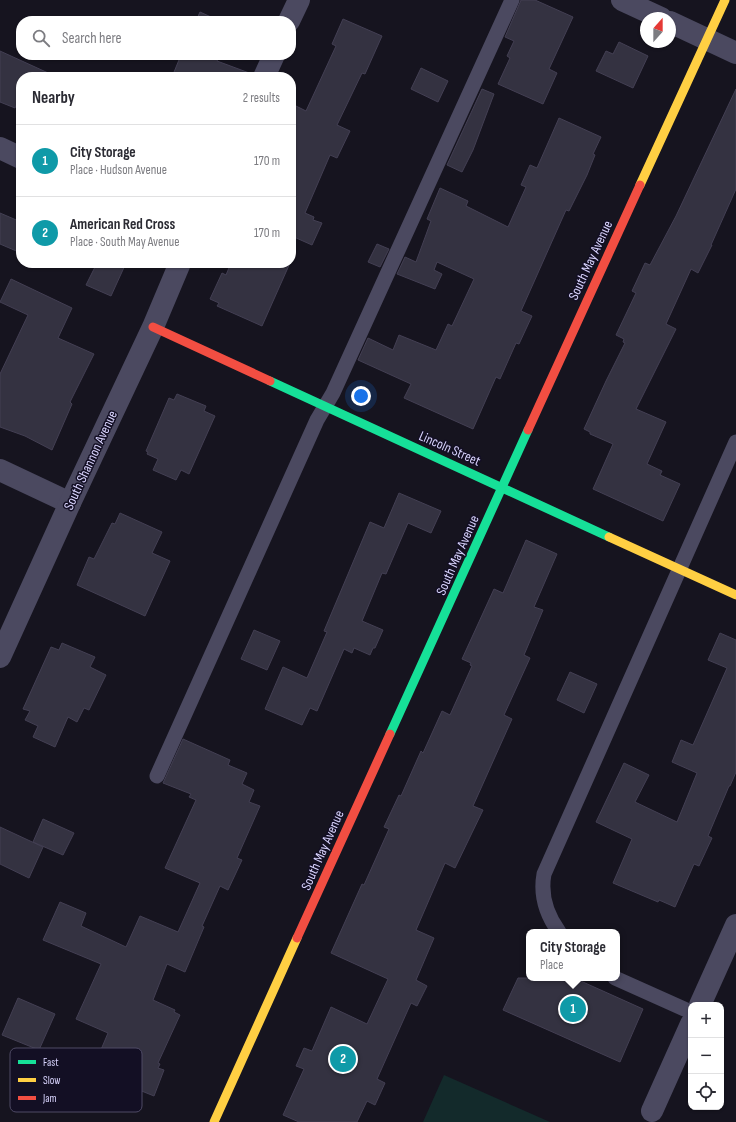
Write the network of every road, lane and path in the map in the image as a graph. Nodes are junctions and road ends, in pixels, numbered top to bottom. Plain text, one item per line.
1 (299, 0) edge
2 (512, 0) edge
3 (622, 0) edge
4 (725, 0) edge
5 (648, 12) edge
6 (291, 16) edge
7 (676, 25) edge
8 (707, 40) junction
9 (736, 53) edge
10 (272, 60) edge
11 (266, 72) edge
12 (0, 148) edge
13 (16, 156) edge
14 (178, 268) edge
15 (152, 327) junction
16 (325, 407) junction
17 (736, 442) edge
18 (0, 470) edge
19 (502, 488) junction
20 (70, 503) junction
21 (679, 569) junction
22 (736, 595) edge
23 (0, 657) edge
24 (157, 776) dead end
25 (736, 925) edge
26 (557, 929) edge
27 (620, 980) edge
28 (701, 1002) edge
29 (688, 1011) edge
30 (688, 1031) edge
31 (652, 1111) dead end
32 (214, 1122) edge

1 - 6 street
2 - 16 lane
3 - 5 street
4 - 8 street, South May Avenue
7 - 8 street
8 - 9 street
8 - 19 street, South May Avenue
10 - 11 street
12 - 13 street
14 - 15 street, South Shannon Avenue
15 - 16 street, Lincoln Street
15 - 20 street, South Shannon Avenue
16 - 19 street, Lincoln Street
16 - 24 lane
17 - 21 lane
18 - 20 street
19 - 21 street, Lincoln Street
19 - 32 street, South May Avenue
20 - 23 street, South Shannon Avenue
21 - 22 street, Lincoln Street
21 - 26 lane
25 - 28 street
27 - 29 lane
30 - 31 street

